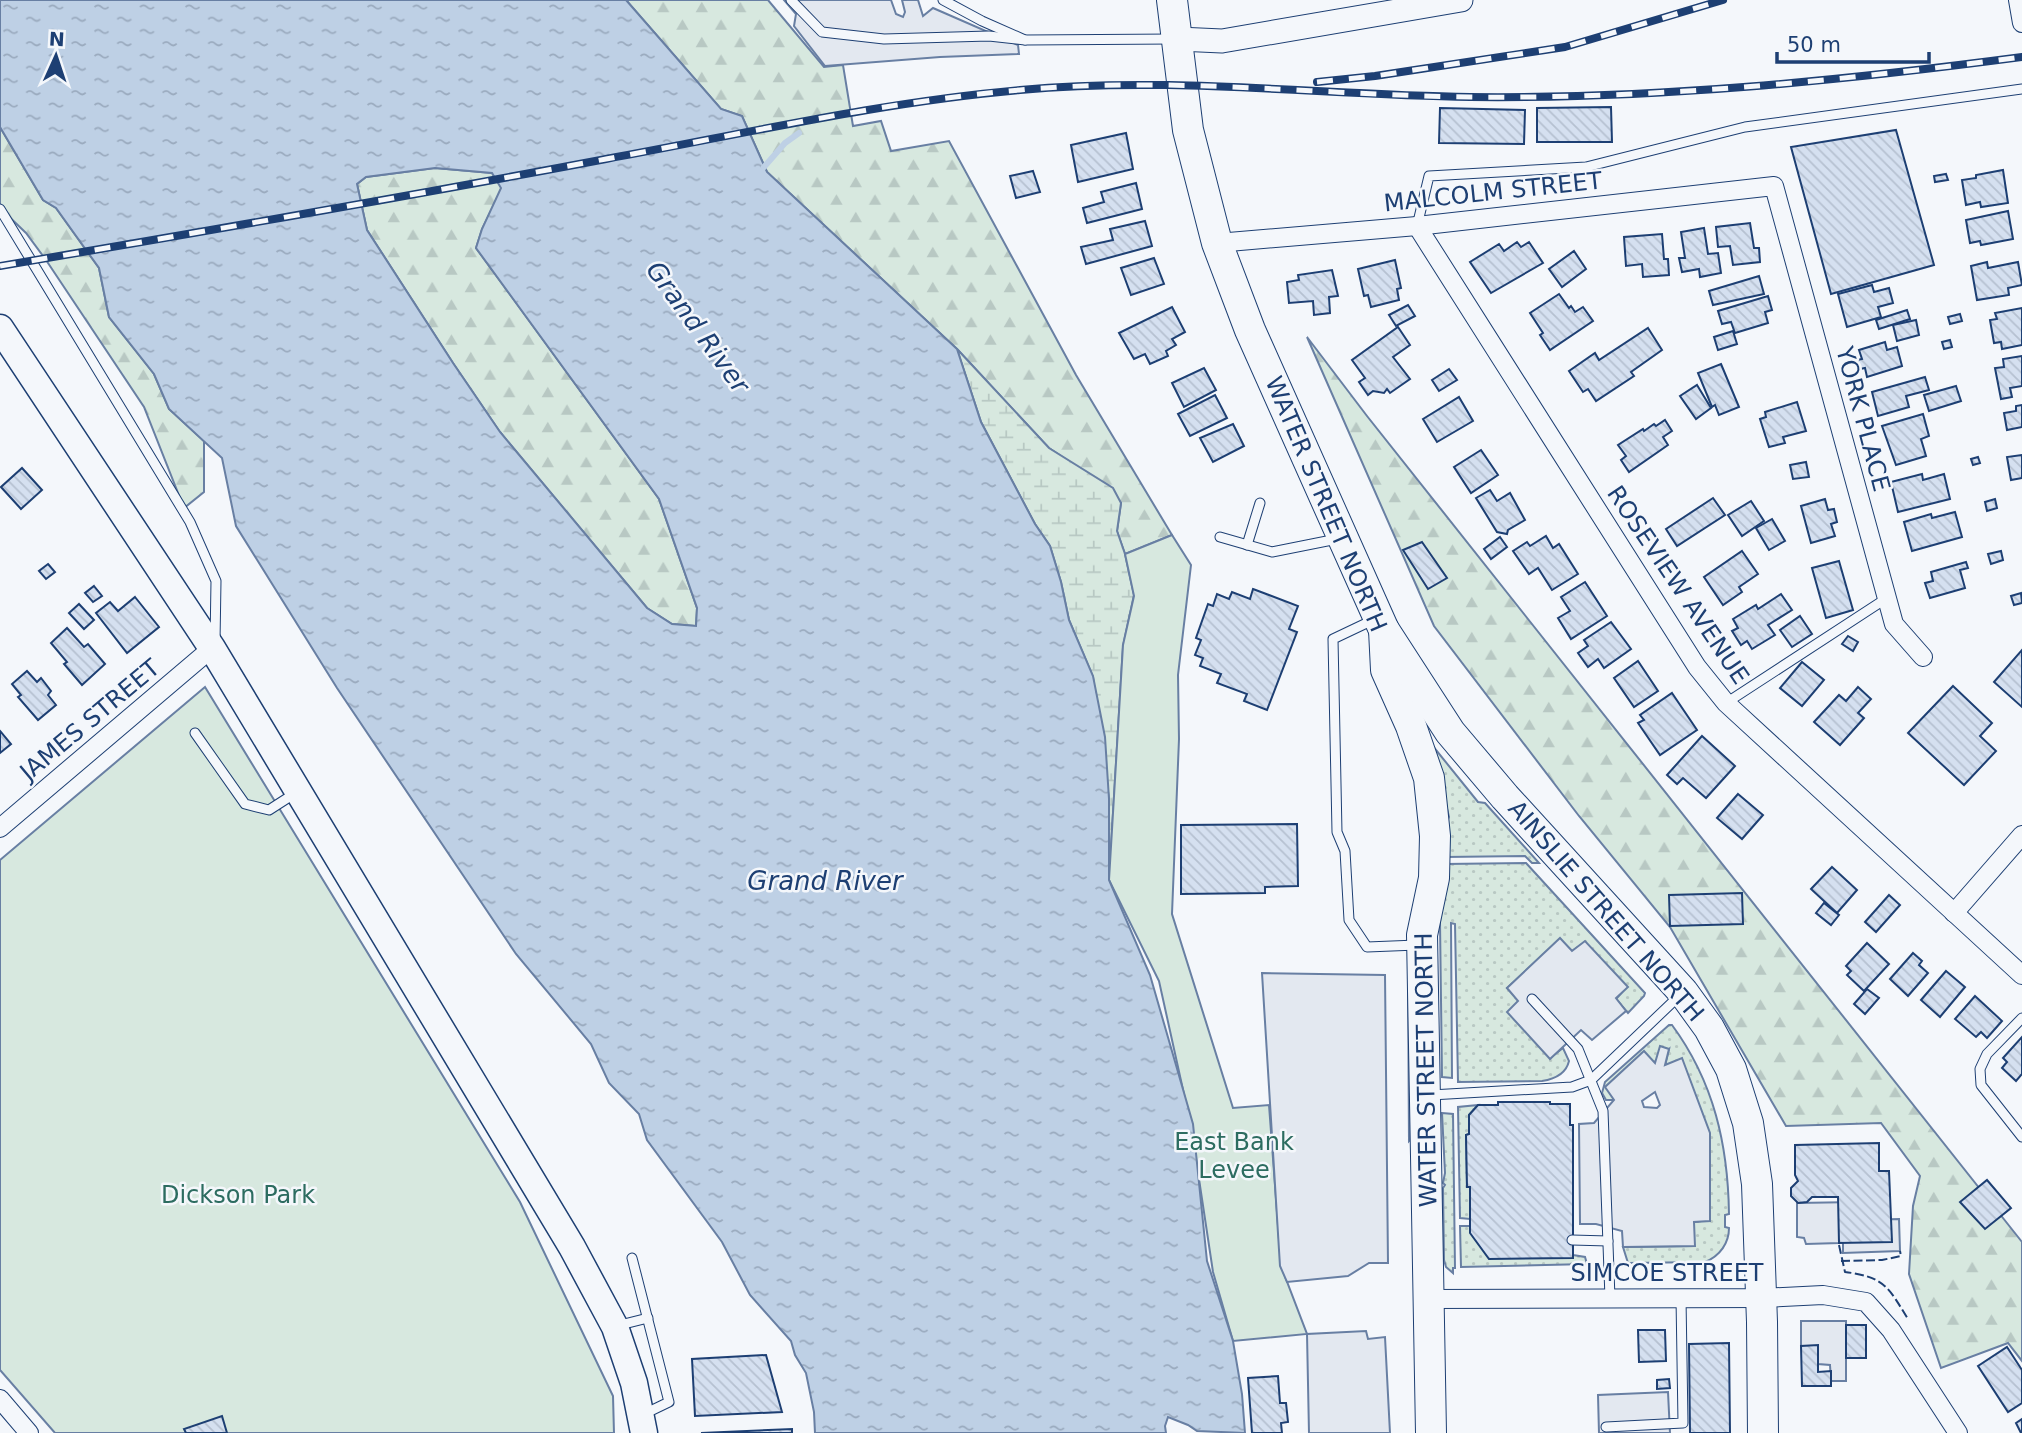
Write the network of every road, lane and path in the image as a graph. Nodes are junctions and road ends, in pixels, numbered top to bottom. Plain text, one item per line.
1 (791, 0) edge
2 (943, 0) edge
3 (1172, 0) edge
4 (1461, 0) edge
5 (2018, 0) edge
6 (2022, 23) edge
7 (1025, 40) junction
8 (1178, 40) junction
9 (2022, 89) edge
10 (1774, 186) joint
11 (0, 209) edge
12 (1417, 226) junction
13 (1217, 243) junction
14 (0, 328) edge
15 (1260, 503) dead end
16 (1220, 537) dead end
17 (1343, 538) junction
18 (1247, 545) junction
19 (1887, 598) junction
20 (1381, 624) junction
21 (212, 648) junction
22 (1923, 656) dead end
23 (1726, 703) junction
24 (195, 733) dead end
25 (298, 792) junction
26 (0, 828) edge
27 (2022, 835) edge
28 (1954, 912) junction
29 (1422, 944) junction
30 (2022, 975) edge
31 (1683, 992) junction
32 (1532, 999) dead end
33 (2022, 1018) edge
34 (1591, 1080) junction
35 (1425, 1095) junction
36 (2022, 1137) edge
37 (1572, 1240) dead end
38 (1608, 1241) junction
39 (632, 1258) dead end
40 (1610, 1298) junction
41 (1681, 1298) junction
42 (1762, 1298) junction
43 (1429, 1299) junction
44 (648, 1318) junction
45 (615, 1327) junction
46 (0, 1399) edge
47 (642, 1424) edge
48 (1606, 1427) dead end
49 (29, 1433) edge
50 (1431, 1433) edge
51 (1763, 1433) edge
52 (1958, 1433) edge

1 - 7 lane
2 - 7 lane
3 - 8 main road, WATER STREET NORTH
4 - 8 street
5 - 6 street
7 - 8 lane
8 - 13 main road, WATER STREET NORTH
9 - 12 lane
10 - 12 street, MALCOLM STREET
10 - 19 street, YORK PLACE
11 - 21 lane
12 - 13 street, MALCOLM STREET
12 - 23 street, ROSEVIEW AVENUE
13 - 17 main road, WATER STREET NORTH
14 - 21 main road
15 - 18 lane
16 - 18 lane
17 - 18 lane
17 - 20 main road, WATER STREET NORTH
19 - 22 street, YORK PLACE
19 - 23 lane
20 - 29 main road, WATER STREET NORTH
20 - 29 lane
20 - 31 main road, AINSLIE STREET NORTH
21 - 25 main road
21 - 26 street, JAMES STREET
23 - 28 street, ROSEVIEW AVENUE
24 - 25 lane
25 - 45 main road
27 - 28 street
28 - 30 street, ROSEVIEW AVENUE
29 - 35 main road, WATER STREET NORTH
31 - 34 lane
31 - 42 main road, AINSLIE STREET NORTH
32 - 34 lane
33 - 36 lane
34 - 35 lane
34 - 38 lane
35 - 43 main road, WATER STREET NORTH
37 - 38 lane
38 - 40 lane
39 - 44 lane
40 - 41 street, SIMCOE STREET
40 - 43 street, SIMCOE STREET
41 - 42 street, SIMCOE STREET
41 - 48 lane
42 - 51 main road, AINSLIE STREET NORTH
42 - 52 street, SIMCOE STREET
43 - 50 main road, WATER STREET NORTH
44 - 45 lane
44 - 47 lane
45 - 47 main road
46 - 49 street

